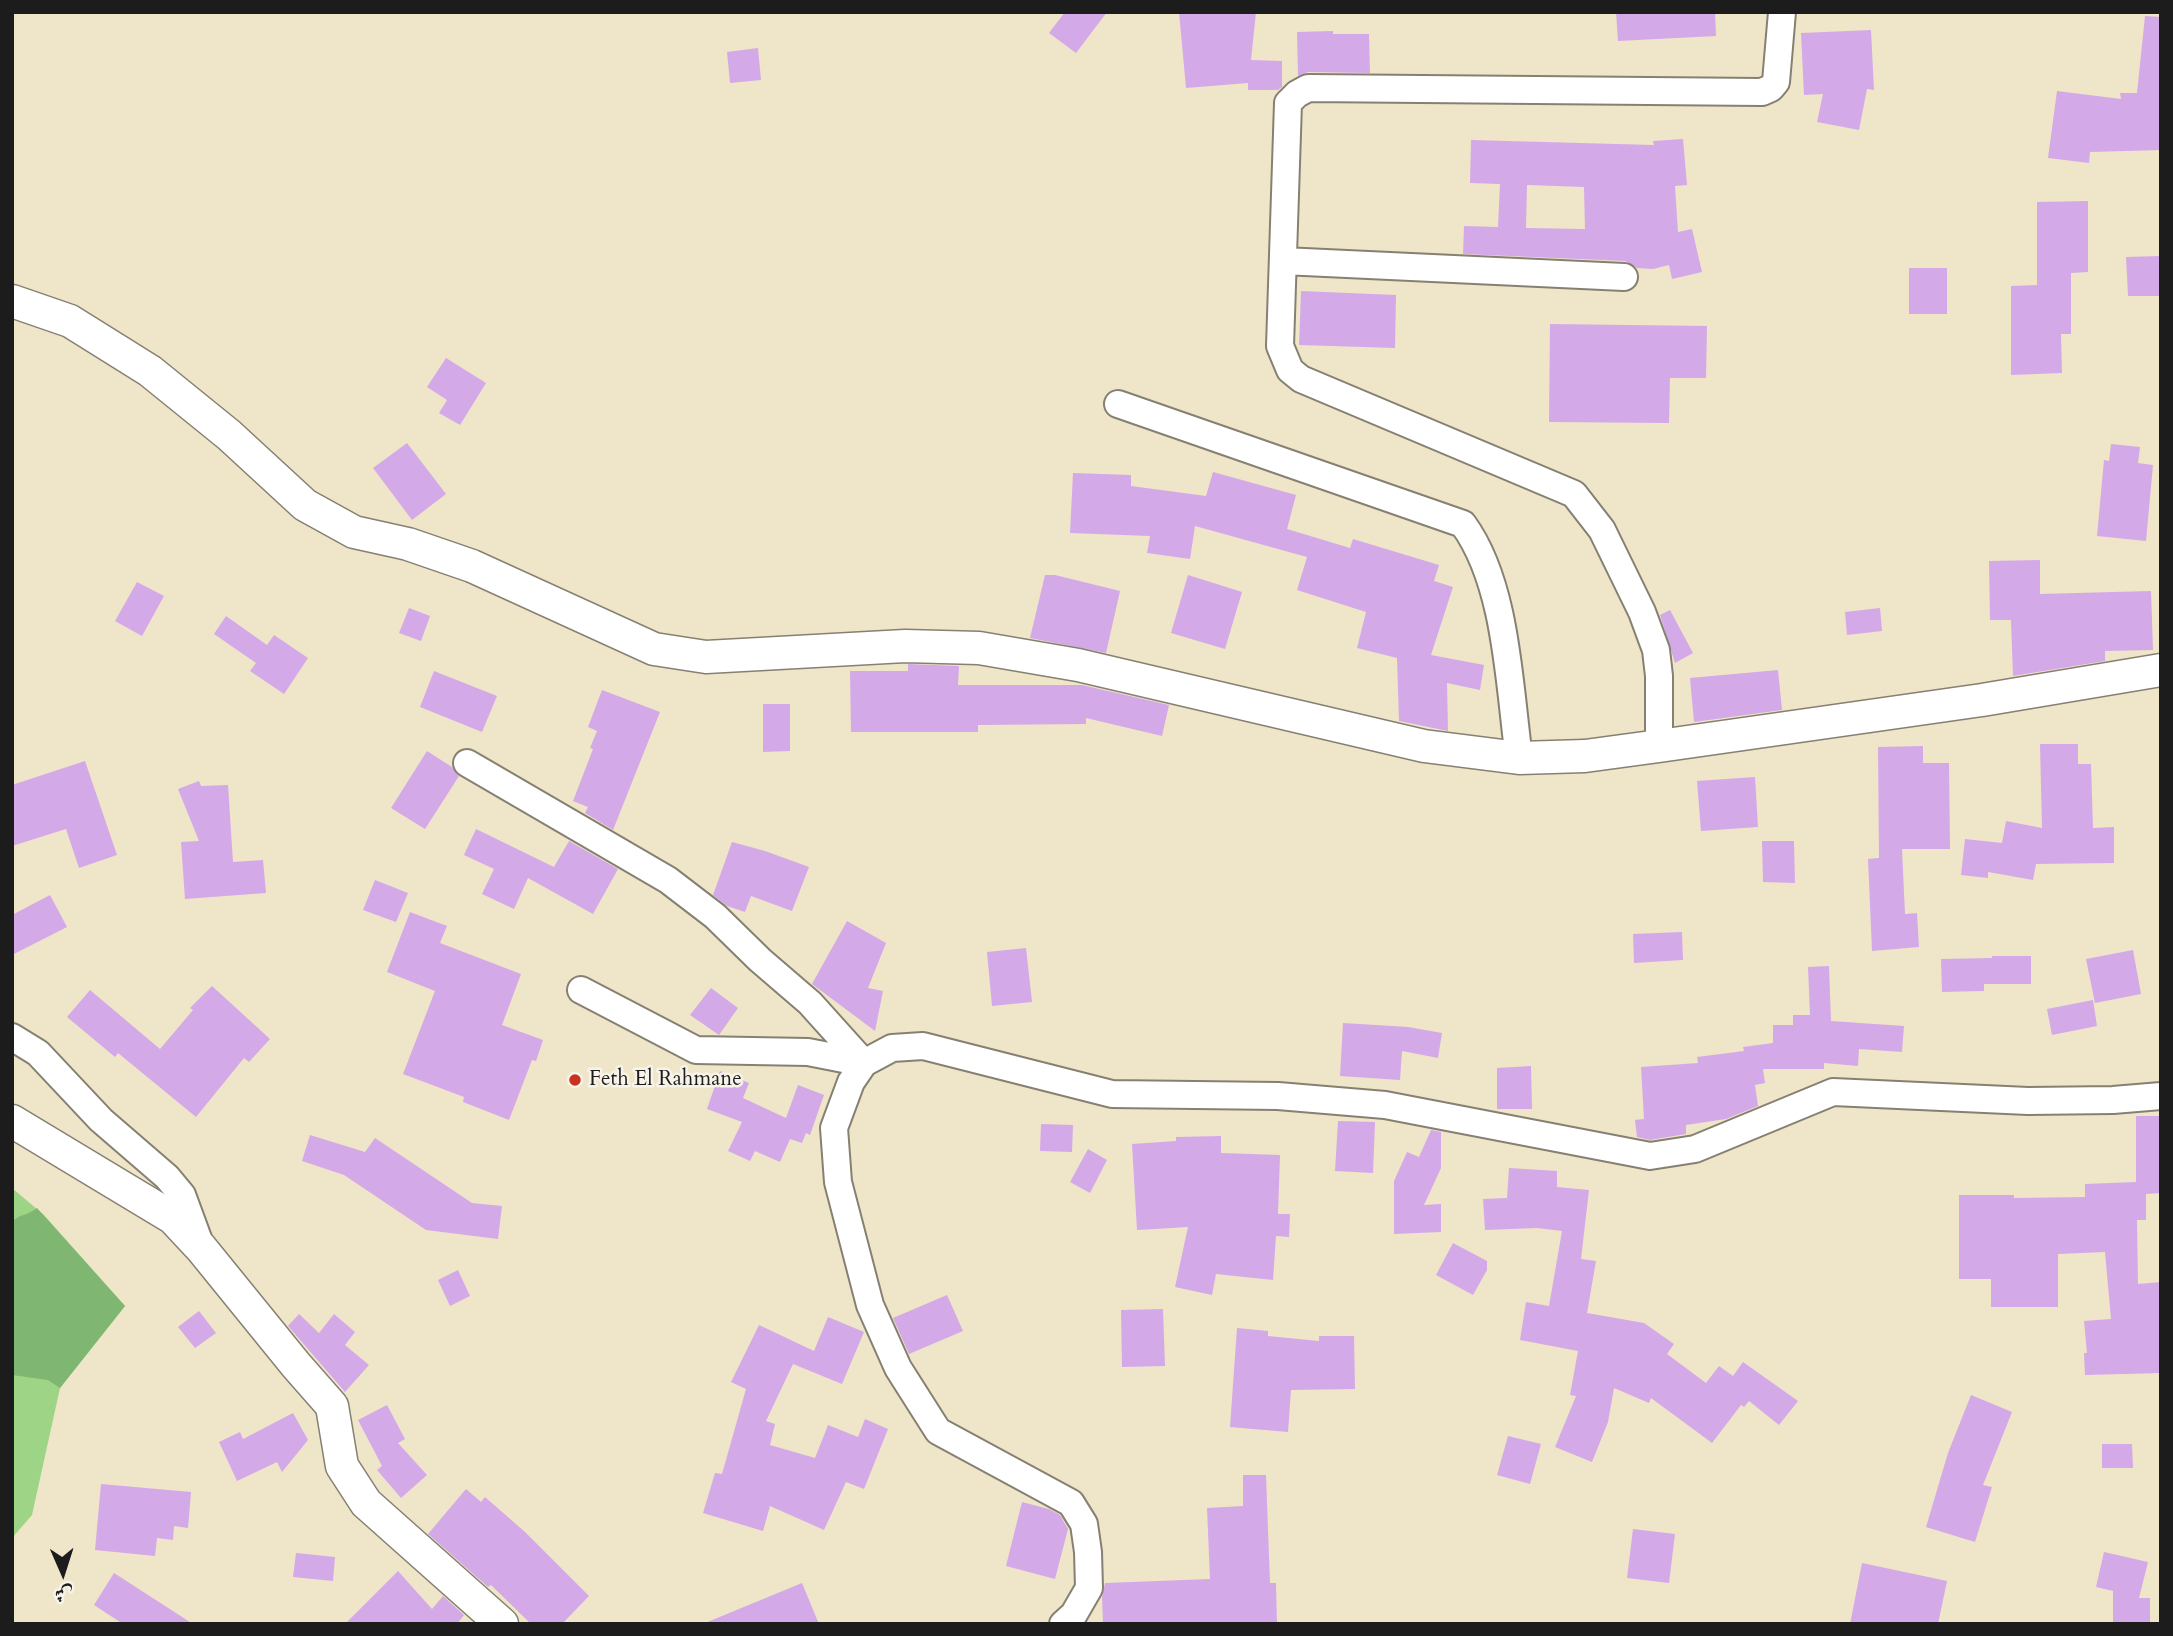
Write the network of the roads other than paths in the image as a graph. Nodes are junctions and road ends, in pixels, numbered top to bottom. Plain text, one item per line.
1 (1782, 12) edge
2 (1283, 261) junction
3 (1624, 276) dead end
4 (12, 301) edge
5 (1118, 404) dead end
6 (2161, 670) edge
7 (1659, 746) junction
8 (1519, 758) junction
9 (467, 763) dead end
10 (581, 990) dead end
11 (12, 1037) edge
12 (864, 1063) junction
13 (2161, 1096) edge
14 (12, 1121) edge
15 (201, 1248) junction
16 (502, 1624) edge
17 (1063, 1624) edge

1 - 2 street
2 - 3 street
2 - 7 street
4 - 8 street
5 - 8 street
6 - 7 street
7 - 8 street
9 - 12 street
10 - 12 street
11 - 15 street
12 - 13 street
12 - 17 street
14 - 15 street
15 - 16 street

